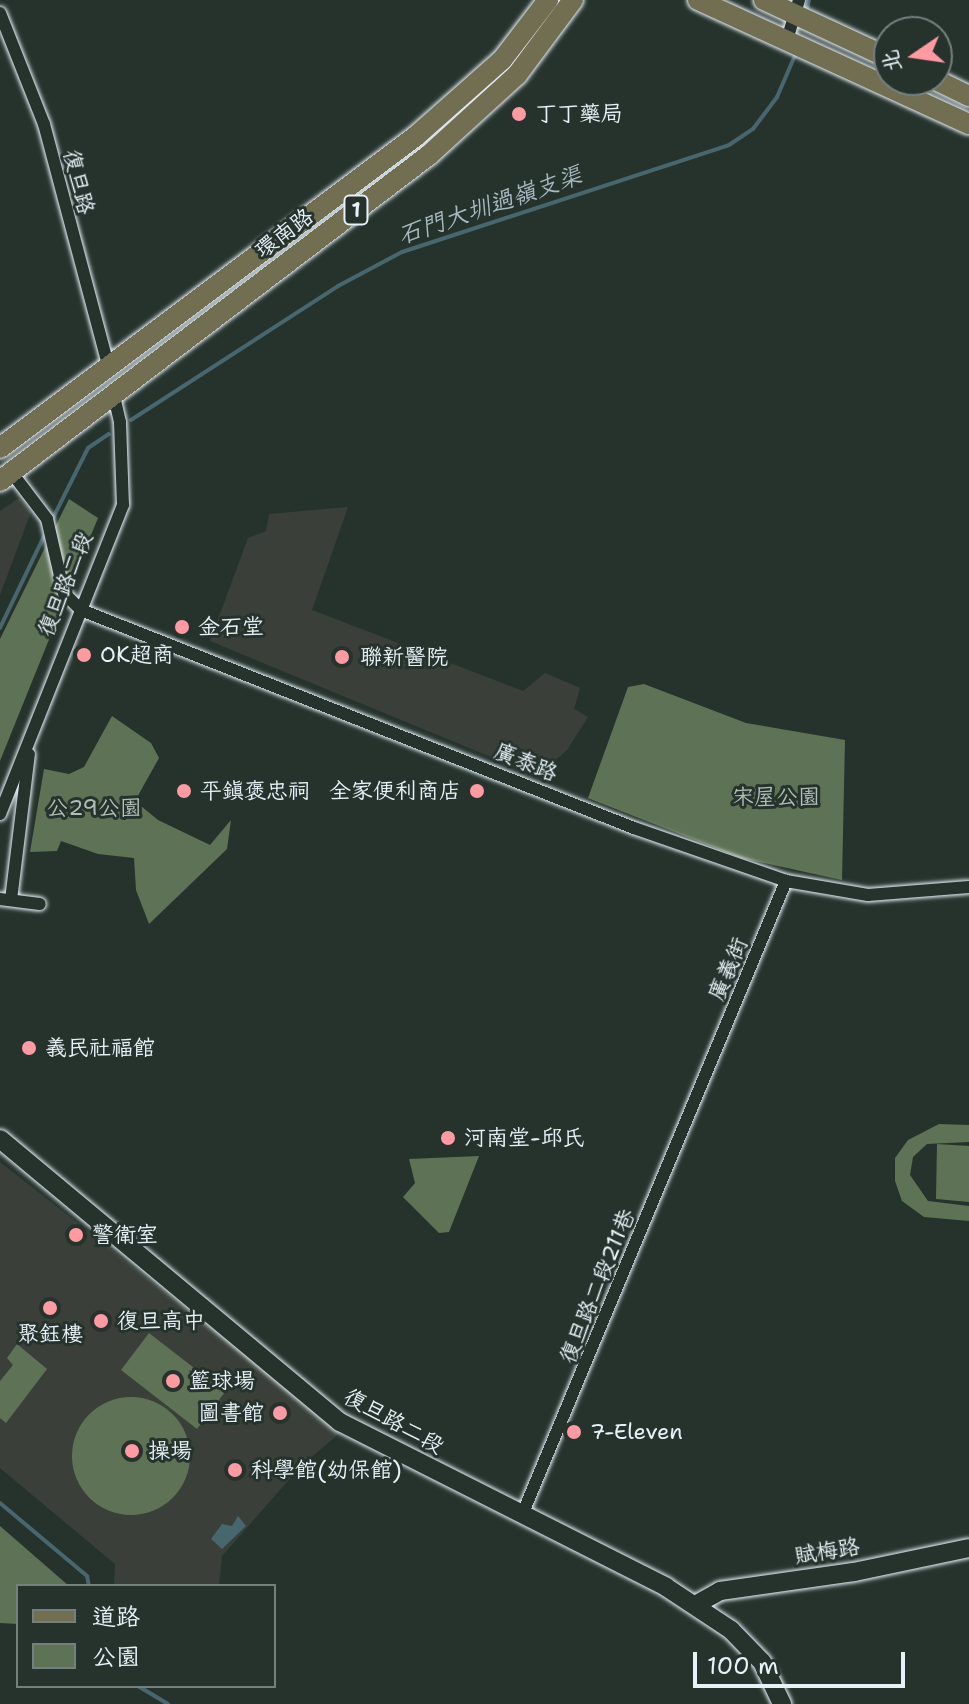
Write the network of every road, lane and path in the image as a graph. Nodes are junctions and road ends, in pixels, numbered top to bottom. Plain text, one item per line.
1 (548, 0) edge
2 (573, 0) edge
3 (698, 0) edge
4 (764, 0) edge
5 (797, 7) edge
6 (0, 13) edge
7 (787, 40) junction
8 (873, 49) edge
9 (969, 124) edge
10 (108, 364) junction
11 (113, 391) junction
12 (0, 448) edge
13 (6, 477) edge
14 (81, 610) junction
15 (31, 739) junction
16 (0, 814) edge
17 (786, 881) junction
18 (969, 887) edge
19 (6, 900) edge
20 (40, 904) dead end
21 (704, 1071) joint
22 (0, 1139) edge
23 (522, 1515) junction
24 (969, 1548) edge
25 (695, 1605) junction
26 (782, 1704) edge

1 - 10 main road, 環南路 / 1
2 - 11 main road, 環南路 / 1
3 - 7 main road
4 - 5 main road
5 - 7 street
5 - 8 main road
6 - 10 street, 復旦路
7 - 9 main road
10 - 11 street, 復旦路二段
10 - 12 main road, 環南路 / 1
11 - 13 main road, 環南路 / 1
11 - 14 street, 復旦路二段
13 - 14 street
14 - 15 street, 復旦路二段
14 - 17 street, 廣泰路
15 - 16 street, 復旦路二段
15 - 19 street
17 - 18 street, 廣泰路
17 - 21 street, 廣義街
19 - 20 street
21 - 23 street, 復旦路二段211巷
22 - 23 street, 復旦路二段
23 - 25 street, 復旦路二段
24 - 25 street, 賦梅路
25 - 26 street, 復旦路二段

